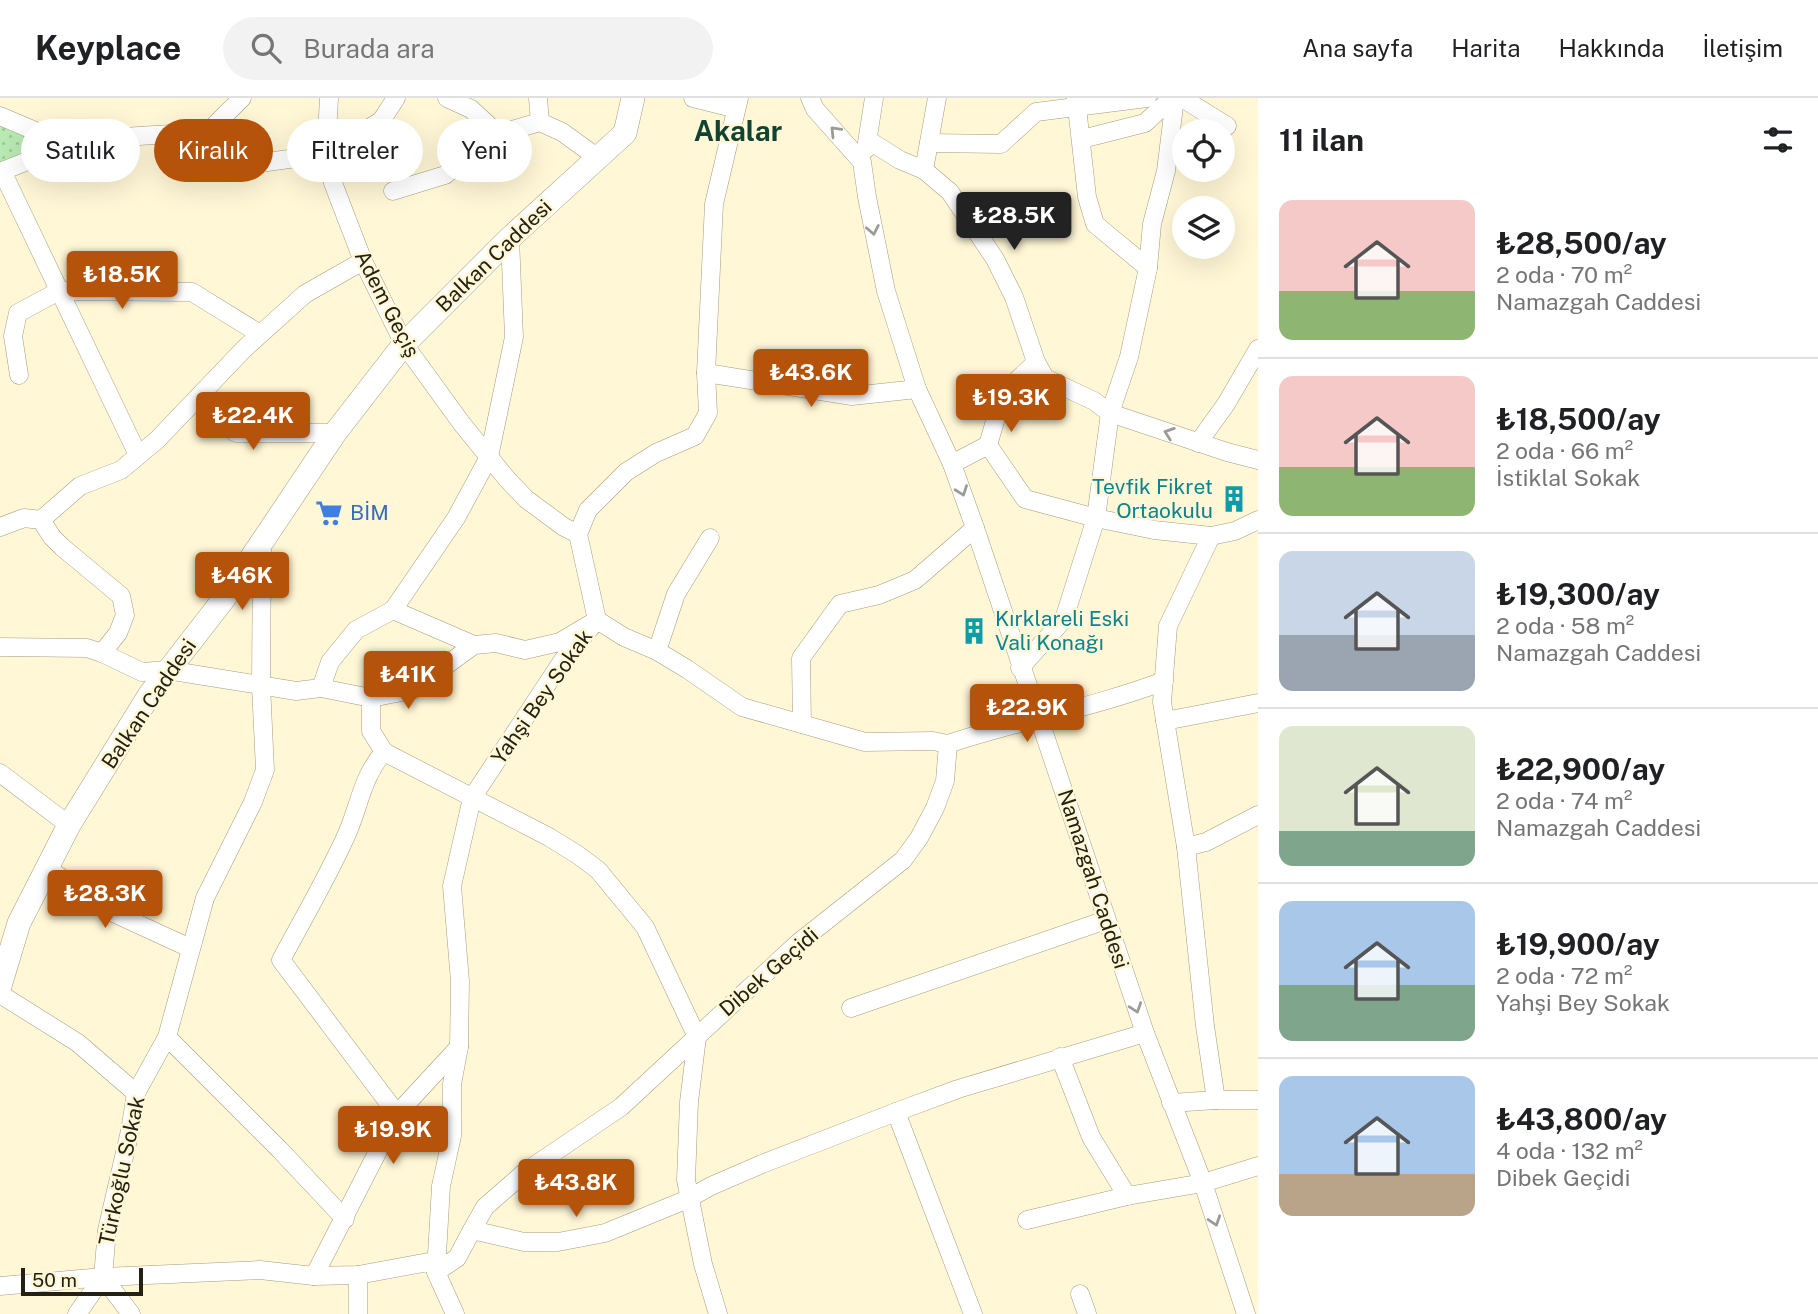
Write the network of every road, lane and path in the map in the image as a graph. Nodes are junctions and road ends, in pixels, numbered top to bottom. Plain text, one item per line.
1 (242, 98) edge
2 (329, 98) edge
3 (396, 98) edge
4 (447, 98) edge
5 (538, 98) edge
6 (632, 98) edge
7 (693, 98) edge
8 (739, 98) edge
9 (810, 98) edge
10 (874, 98) edge
11 (937, 98) edge
12 (1147, 98) edge
13 (1174, 98) edge
14 (1182, 98) edge
15 (1077, 103) edge
16 (0, 116) edge
17 (221, 119) edge
18 (328, 119) edge
19 (382, 119) edge
20 (482, 119) edge
21 (1216, 119) edge
22 (540, 122) junction
23 (532, 124) edge
24 (21, 125) edge
25 (1082, 139) junction
26 (868, 140) junction
27 (929, 142) junction
28 (597, 158) junction
29 (862, 162) junction
30 (21, 163) edge
31 (923, 170) junction
32 (1, 171) edge
33 (437, 177) edge
34 (333, 182) edge
35 (393, 191) dead end
36 (510, 238) junction
37 (363, 261) junction
38 (1148, 268) junction
39 (59, 291) junction
40 (260, 334) junction
41 (404, 344) junction
42 (1258, 349) edge
43 (1036, 362) junction
44 (706, 373) junction
45 (19, 376) dead end
46 (917, 389) junction
47 (198, 399) junction
48 (1110, 413) junction
49 (335, 433) junction
50 (1198, 443) junction
51 (988, 445) junction
52 (138, 455) junction
53 (489, 457) junction
54 (1258, 460) edge
55 (952, 464) junction
56 (1096, 518) junction
57 (41, 520) junction
58 (1258, 520) edge
59 (0, 527) edge
60 (975, 528) junction
61 (578, 534) junction
62 (1211, 536) junction
63 (710, 538) dead end
64 (262, 540) junction
65 (393, 610) junction
66 (597, 620) junction
67 (474, 645) junction
68 (0, 647) edge
69 (657, 651) junction
70 (102, 653) junction
71 (1020, 668) junction
72 (167, 670) junction
73 (1164, 681) junction
74 (261, 685) junction
75 (321, 688) junction
76 (371, 698) junction
77 (1258, 703) edge
78 (1038, 719) junction
79 (1165, 721) junction
80 (802, 724) junction
81 (948, 744) junction
82 (384, 752) junction
83 (0, 773) edge
84 (472, 798) junction
85 (1258, 815) edge
86 (69, 825) junction
87 (1186, 847) junction
88 (46, 867) junction
89 (1106, 920) junction
90 (190, 948) junction
91 (0, 986) edge
92 (0, 994) edge
93 (851, 1008) dead end
94 (1144, 1033) junction
95 (167, 1037) junction
96 (697, 1037) junction
97 (459, 1047) junction
98 (1060, 1057) junction
99 (136, 1093) junction
100 (1216, 1100) junction
101 (1258, 1100) edge
102 (1171, 1103) junction
103 (896, 1112) junction
104 (397, 1114) junction
105 (1258, 1166) edge
106 (1203, 1183) junction
107 (1127, 1196) junction
108 (688, 1199) junction
109 (345, 1219) junction
110 (1027, 1220) dead end
111 (472, 1230) junction
112 (436, 1272) junction
113 (358, 1275) junction
114 (314, 1276) junction
115 (103, 1277) junction
116 (2, 1288) edge
117 (1080, 1294) dead end
118 (77, 1314) edge
119 (131, 1314) edge
120 (358, 1314) edge
121 (455, 1314) edge
122 (718, 1314) edge
123 (973, 1314) edge
124 (1087, 1314) edge
125 (1246, 1314) edge

1 - 17 street
2 - 18 street, Adem Geçiş
3 - 19 street
4 - 20 street
5 - 22 street
6 - 28 main road, Balkan Caddesi
7 - 8 street
8 - 44 street
29 -> 9 street
10 - 26 street
11 - 27 street
12 - 15 street
13 - 25 street
13 - 38 street
14 - 21 street
15 - 25 street
15 - 27 street
16 - 24 street
22 - 23 street
22 - 28 street
25 - 38 street
26 - 29 street
26 - 31 street
27 - 31 street
28 - 36 main road, Balkan Caddesi
29 -> 46 street, Namazgah Caddesi
30 - 32 street
31 - 43 street
32 - 39 street
33 - 35 street
34 - 37 street, Adem Geçiş
36 - 41 main road, Balkan Caddesi
36 - 53 street
37 - 40 street
37 - 41 street, Adem Geçiş
38 - 48 street
39 - 40 street
39 - 45 street
39 - 52 street
40 - 47 street
41 - 49 main road, Balkan Caddesi
41 - 53 street, Adem Geçiş
42 - 50 street
43 - 48 street
43 - 51 street
44 - 46 street
44 - 61 street
46 - 55 street, Namazgah Caddesi
47 - 49 street
47 - 52 street
50 -> 48 street
48 - 56 street
49 - 64 main road, Balkan Caddesi
50 - 54 street
51 - 55 street
51 - 56 street
52 - 57 street
53 - 61 street, Adem Geçiş
53 - 65 street
55 -> 60 street, Namazgah Caddesi
56 - 62 street
56 - 71 street
57 - 59 street
57 - 70 street
58 - 62 street
60 - 71 street, Namazgah Caddesi
60 - 80 street
61 - 66 street, Yahşi Bey Sokak
62 - 73 street
63 - 69 street
64 - 72 main road, Balkan Caddesi
64 - 74 street, Türkoğlu Sokak
65 - 67 street
65 - 75 street
66 - 67 street
66 - 69 street
66 - 84 street, Yahşi Bey Sokak
67 - 76 street
68 - 70 street
69 - 80 street
70 - 72 street
71 - 78 street, Namazgah Caddesi
72 - 74 street
72 - 86 main road, Balkan Caddesi
73 - 78 street
73 - 79 street
74 - 75 street
74 - 90 street, Türkoğlu Sokak
75 - 76 street
76 - 82 street
77 - 79 street
78 - 81 street
78 - 89 street, Namazgah Caddesi
79 - 87 street
80 - 81 street
81 - 96 street, Dibek Geçidi
82 - 84 street
82 - 104 street
83 - 86 street
84 - 96 street
84 - 97 street, Yahşi Bey Sokak
85 - 87 street
86 - 88 main road, Balkan Caddesi
87 - 100 street
88 - 90 street
88 - 91 main road, Balkan Caddesi
89 - 93 street
89 -> 94 street, Namazgah Caddesi
90 - 95 street, Türkoğlu Sokak
92 - 99 street
94 - 98 street
94 - 102 street, Namazgah Caddesi
95 - 99 street, Türkoğlu Sokak
95 - 109 street
96 - 108 street
96 - 111 street, Dibek Geçidi
97 - 104 street
97 - 112 street, Yahşi Bey Sokak
98 - 103 street
98 - 107 street
99 - 115 street, Türkoğlu Sokak
100 - 101 street
100 - 102 street
102 - 106 street, Namazgah Caddesi
103 - 108 street
103 - 123 street
104 - 109 street
105 - 106 street
106 - 107 street
106 -> 125 street, Namazgah Caddesi
107 - 110 street
108 - 111 street
108 - 122 street
109 - 114 street
111 - 112 street, Dibek Geçidi
112 - 113 street
112 - 121 street
113 - 114 street
113 - 120 street
114 - 115 street
115 - 116 street
115 - 118 street
115 - 119 street
117 - 124 street

